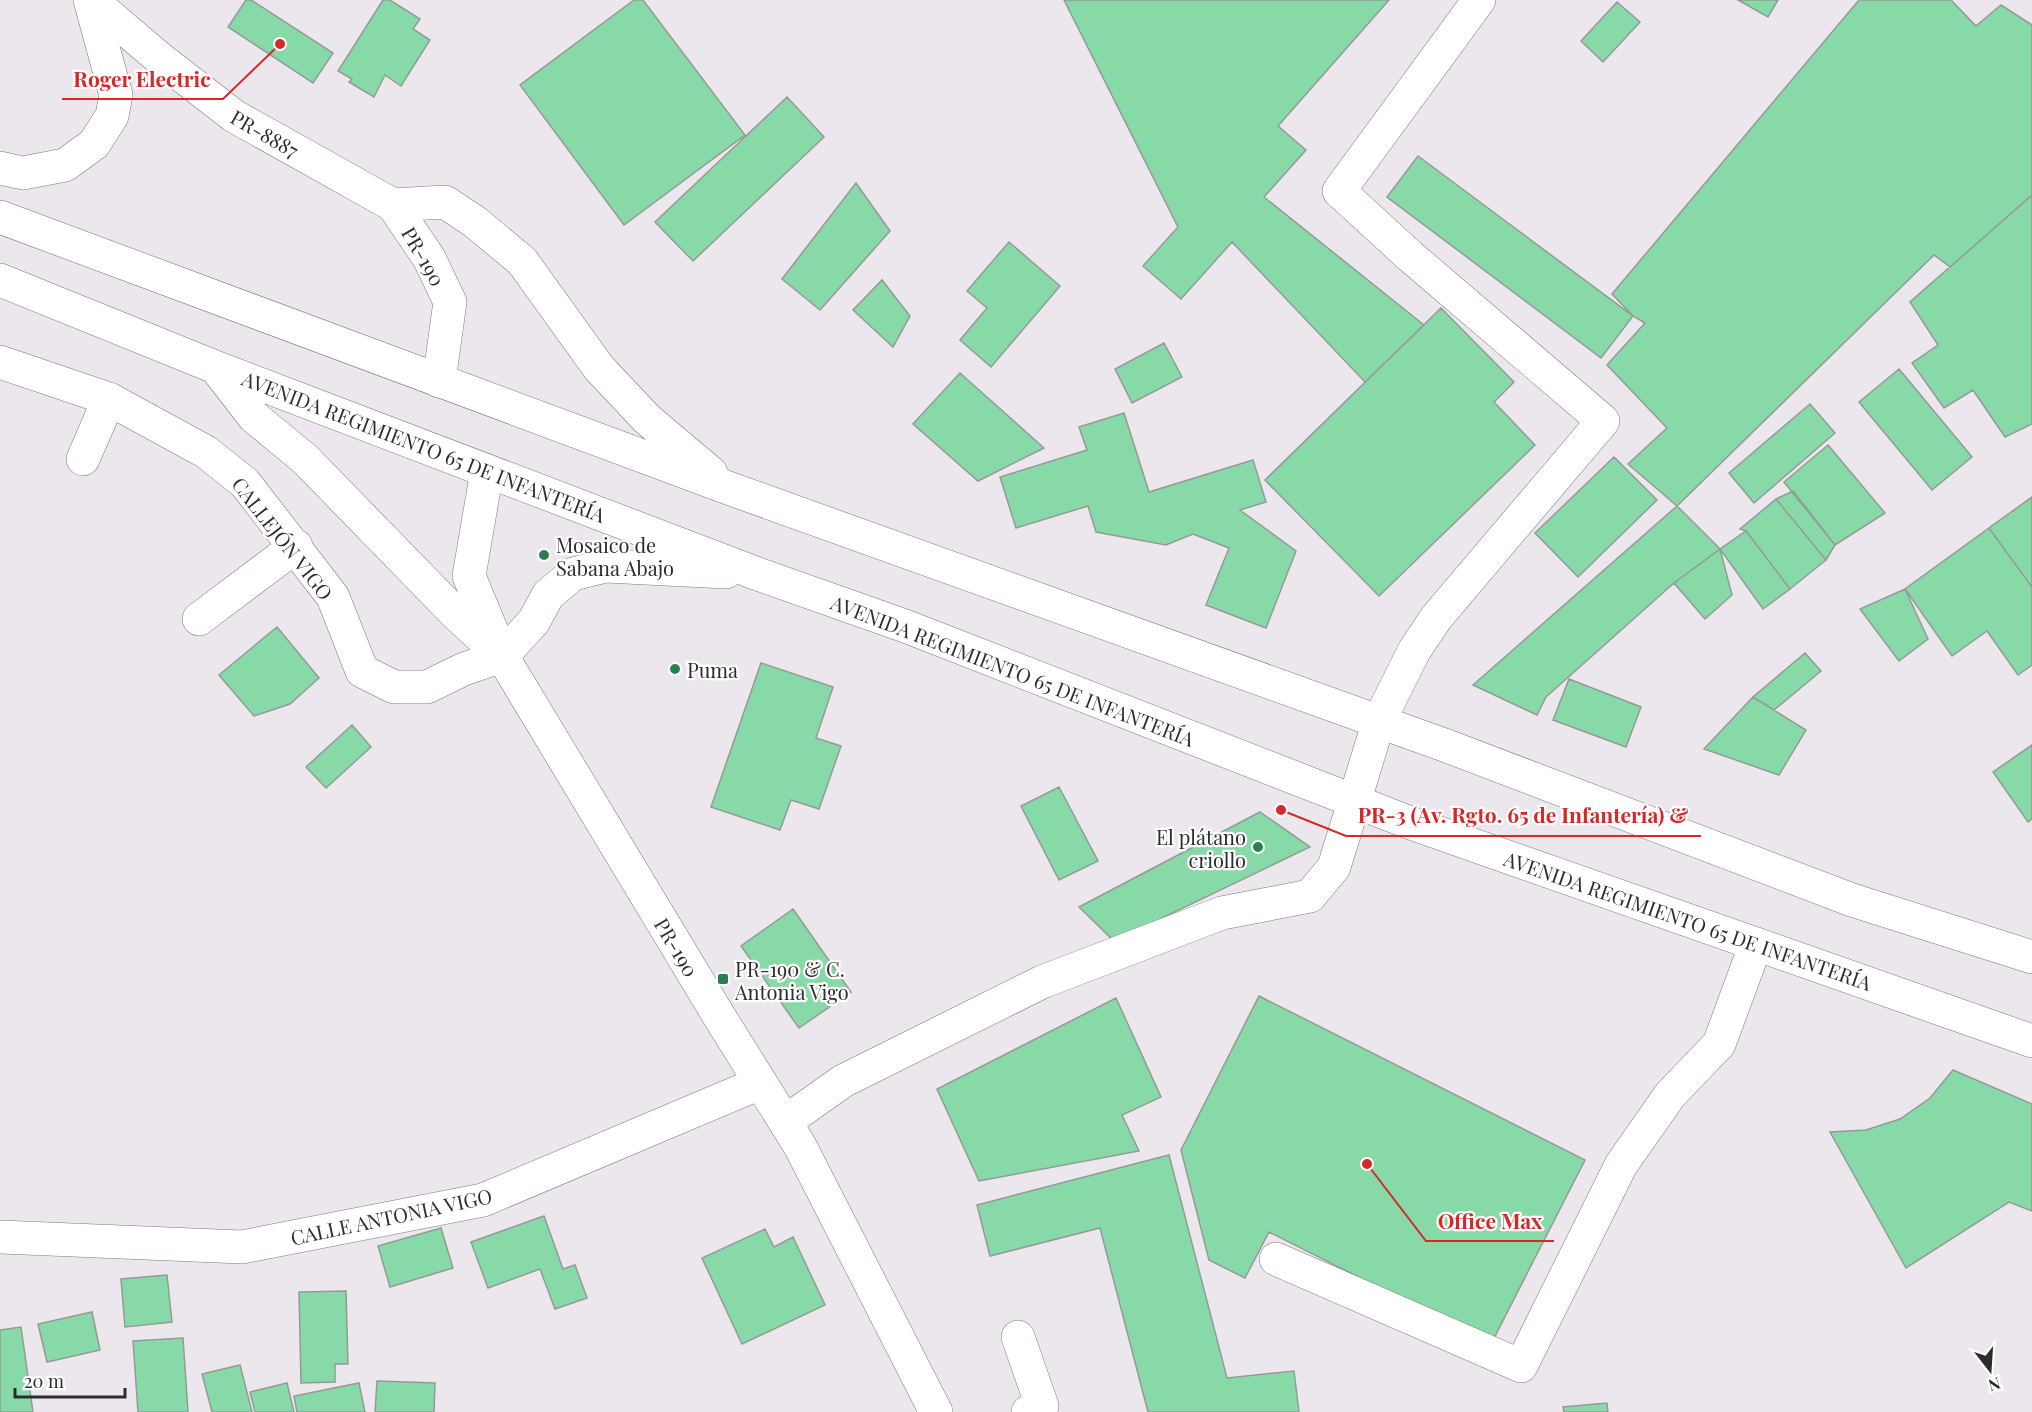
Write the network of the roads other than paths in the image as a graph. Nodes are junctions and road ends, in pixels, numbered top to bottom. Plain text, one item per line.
1 (90, 0) edge
2 (1479, 0) edge
3 (0, 168) edge
4 (393, 205) junction
5 (0, 217) edge
6 (0, 280) edge
7 (0, 362) edge
8 (215, 367) junction
9 (439, 381) junction
10 (109, 399) junction
11 (83, 459) dead end
12 (487, 471) junction
13 (731, 489) junction
14 (296, 546) junction
15 (755, 573) junction
16 (199, 619) dead end
17 (502, 656) junction
18 (1378, 721) junction
19 (1355, 802) junction
20 (1756, 944) junction
21 (2032, 957) edge
22 (2032, 1041) edge
23 (760, 1083) junction
24 (785, 1122) junction
25 (0, 1237) edge
26 (1276, 1259) dead end
27 (1018, 1337) dead end
28 (1038, 1410) edge
29 (936, 1412) edge

1 - 3 main road
1 - 4 main road, PR-8887 / PR-8887
2 - 18 main road
4 - 9 main road, PR-190 / PR-190
4 - 13 main road
5 - 9 main road
6 - 8 main road, AVENIDA REGIMIENTO 65 DE INFANTERÍA
7 - 10 main road, CALLEJÓN VIGO
8 - 12 main road, AVENIDA REGIMIENTO 65 DE INFANTERÍA
8 - 17 main road
9 - 13 main road
10 - 11 main road
10 - 14 main road, CALLEJÓN VIGO
12 - 15 main road, AVENIDA REGIMIENTO 65 DE INFANTERÍA
12 - 17 main road, PR-190 / PR-190
13 - 18 main road
14 - 16 main road
14 - 17 main road, CALLEJÓN VIGO
15 - 17 main road
15 - 19 main road, AVENIDA REGIMIENTO 65 DE INFANTERÍA
17 - 23 main road, PR-190 / PR-190
18 - 19 main road
18 - 21 main road
19 - 20 main road, AVENIDA REGIMIENTO 65 DE INFANTERÍA
19 - 24 main road
20 - 22 main road, AVENIDA REGIMIENTO 65 DE INFANTERÍA
20 - 26 main road
23 - 24 main road, PR-190 / PR-190
23 - 25 main road, CALLE ANTONIA VIGO
24 - 29 main road, PR-190 / PR-190
27 - 28 main road

